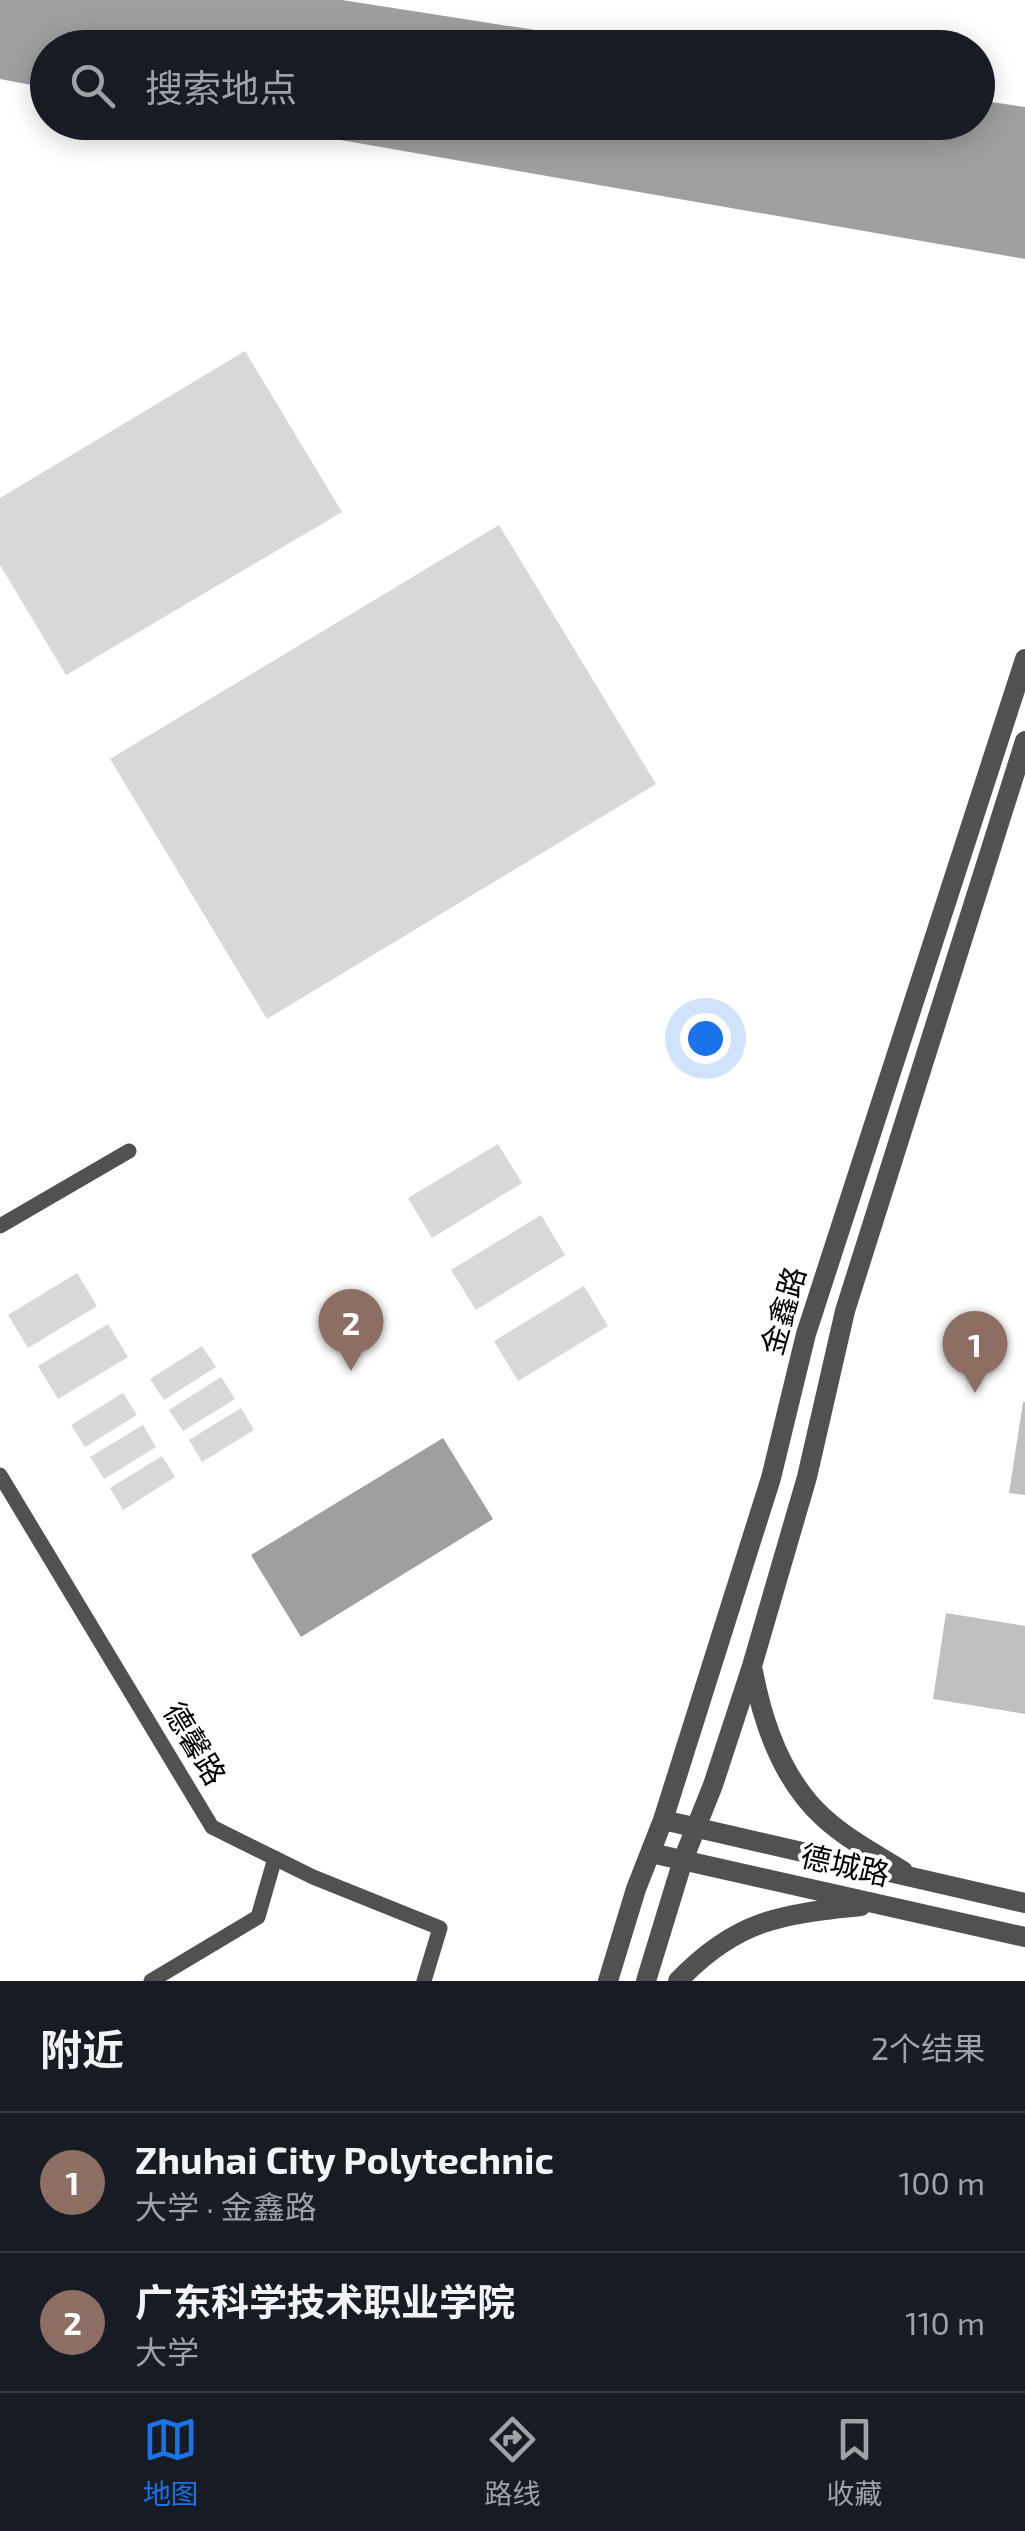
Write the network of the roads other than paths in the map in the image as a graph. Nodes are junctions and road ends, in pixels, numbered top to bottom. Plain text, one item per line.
1 (1025, 660) edge
2 (1025, 742) edge
3 (129, 1151) dead end
4 (0, 1226) edge
5 (0, 1475) edge
6 (752, 1666) junction
7 (663, 1820) junction
8 (696, 1828) junction
9 (650, 1853) junction
10 (275, 1858) junction
11 (683, 1860) junction
12 (918, 1880) junction
13 (1025, 1903) edge
14 (878, 1904) junction
15 (1025, 1938) edge
16 (152, 1981) edge
17 (424, 1981) edge
18 (608, 1981) edge
19 (646, 1981) edge
20 (678, 1981) edge

1 - 7 street, 金鑫路
2 - 6 street, 金鑫路
3 - 4 lane
5 - 10 lane, 德馨路
6 - 8 street, 金鑫路
6 - 12 street
7 - 8 street, 德城路
7 - 9 street, 金鑫路
8 - 11 street, 金鑫路
8 - 12 street, 德城路
9 - 11 street, 德城路
9 - 18 street, 金鑫路
10 - 16 lane
10 - 17 lane, 德馨路
11 - 14 street, 德城路
11 - 19 street, 金鑫路
12 - 13 street, 德城路
14 - 15 street, 德城路
14 - 20 street

